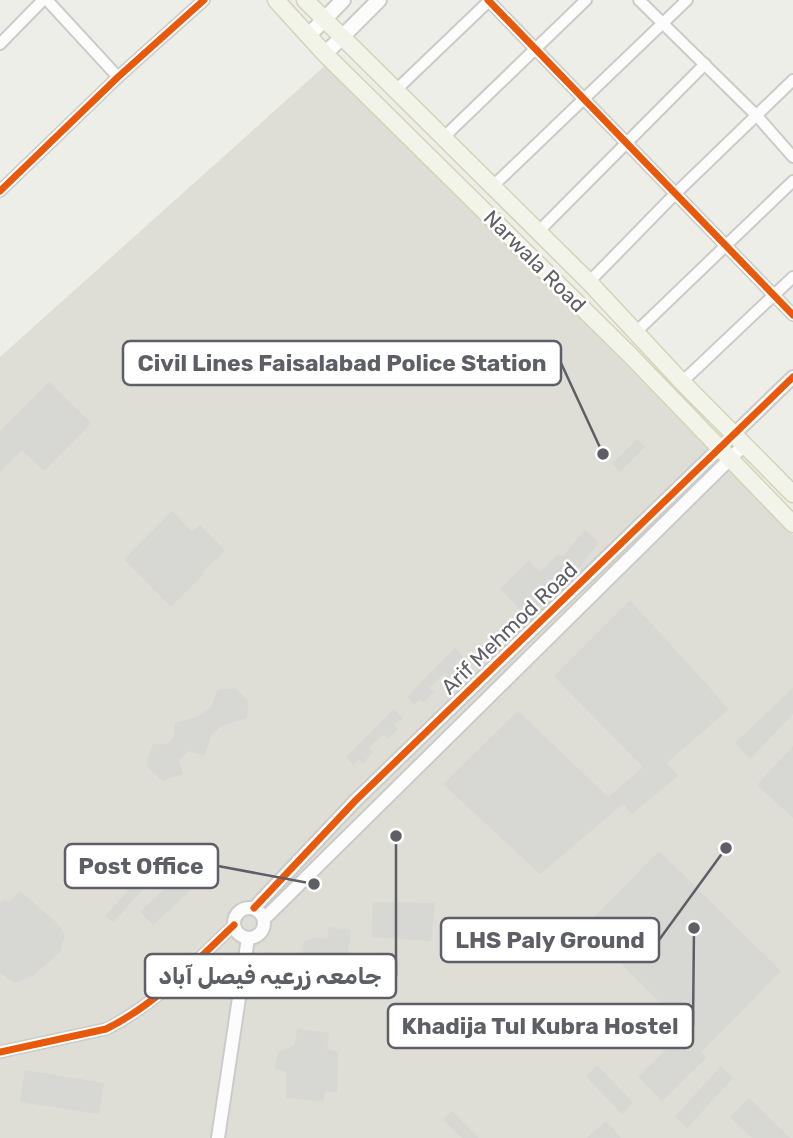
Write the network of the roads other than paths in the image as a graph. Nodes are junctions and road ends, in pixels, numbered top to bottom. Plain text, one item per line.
1 (45, 0) edge
2 (204, 0) edge
3 (276, 0) edge
4 (305, 0) edge
5 (343, 0) edge
6 (379, 0) edge
7 (489, 0) edge
8 (586, 0) edge
9 (639, 0) edge
10 (687, 0) edge
11 (324, 19) junction
12 (663, 22) junction
13 (308, 36) junction
14 (342, 37) junction
15 (0, 44) edge
16 (534, 48) junction
17 (325, 54) junction
18 (705, 64) junction
19 (118, 77) junction
20 (793, 80) edge
21 (396, 90) junction
22 (585, 99) junction
23 (757, 116) junction
24 (444, 138) junction
25 (626, 142) junction
26 (793, 157) edge
27 (793, 181) edge
28 (494, 185) junction
29 (1, 187) edge
30 (675, 194) junction
31 (539, 231) junction
32 (724, 245) junction
33 (793, 277) edge
34 (589, 282) junction
35 (774, 295) junction
36 (793, 314) edge
37 (636, 332) junction
38 (793, 377) edge
39 (682, 382) junction
40 (740, 439) junction
41 (725, 454) junction
42 (793, 494) edge
43 (793, 524) edge
44 (614, 551) junction
45 (625, 563) junction
46 (483, 677) junction
47 (495, 691) junction
48 (386, 771) junction
49 (400, 784) junction
50 (254, 908) junction
51 (264, 919) junction
52 (234, 925) junction
53 (248, 938) junction
54 (0, 1052) edge
55 (219, 1138) edge

1 - 15 street
1 - 19 street
2 - 19 street
3 - 13 main road, Narwala Road
4 - 11 main road, Narwala Road
5 - 11 main road
6 - 14 main road
7 - 16 street
7 - 21 street
8 - 16 street
9 - 12 street
10 - 12 street
11 - 13 main road
11 - 14 main road, Narwala Road
12 - 18 street
12 - 22 street
13 - 17 main road, Narwala Road
14 - 17 main road
14 - 21 main road, Narwala Road
16 - 22 street
16 - 24 street
17 - 41 main road, Narwala Road
18 - 23 street
18 - 25 street
19 - 29 street
20 - 23 street
21 - 24 main road, Narwala Road
22 - 25 street
22 - 28 street
23 - 26 street
23 - 30 street
24 - 28 main road, Narwala Road
25 - 30 street
25 - 31 street
27 - 32 street
28 - 31 main road, Narwala Road
30 - 32 street
30 - 34 street
31 - 34 main road, Narwala Road
32 - 35 street
32 - 37 street
33 - 35 street
34 - 37 main road, Narwala Road
35 - 36 street
35 - 39 street
37 - 39 main road, Narwala Road
38 - 40 street
39 - 40 main road, Narwala Road
40 - 41 street
40 - 42 main road, Narwala Road
41 - 43 main road, Narwala Road
41 - 44 street, Arif Mehmod Road
41 - 45 street
44 - 45 street
44 - 46 street, Arif Mehmod Road
45 - 47 street
46 - 47 street
46 - 48 street, Arif Mehmod Road
47 - 49 street
48 - 49 street
48 - 50 street, Arif Mehmod Road
49 - 51 street
50 - 51 street
50 - 52 street
51 - 53 street
52 - 53 street
52 - 54 street
53 - 55 street

